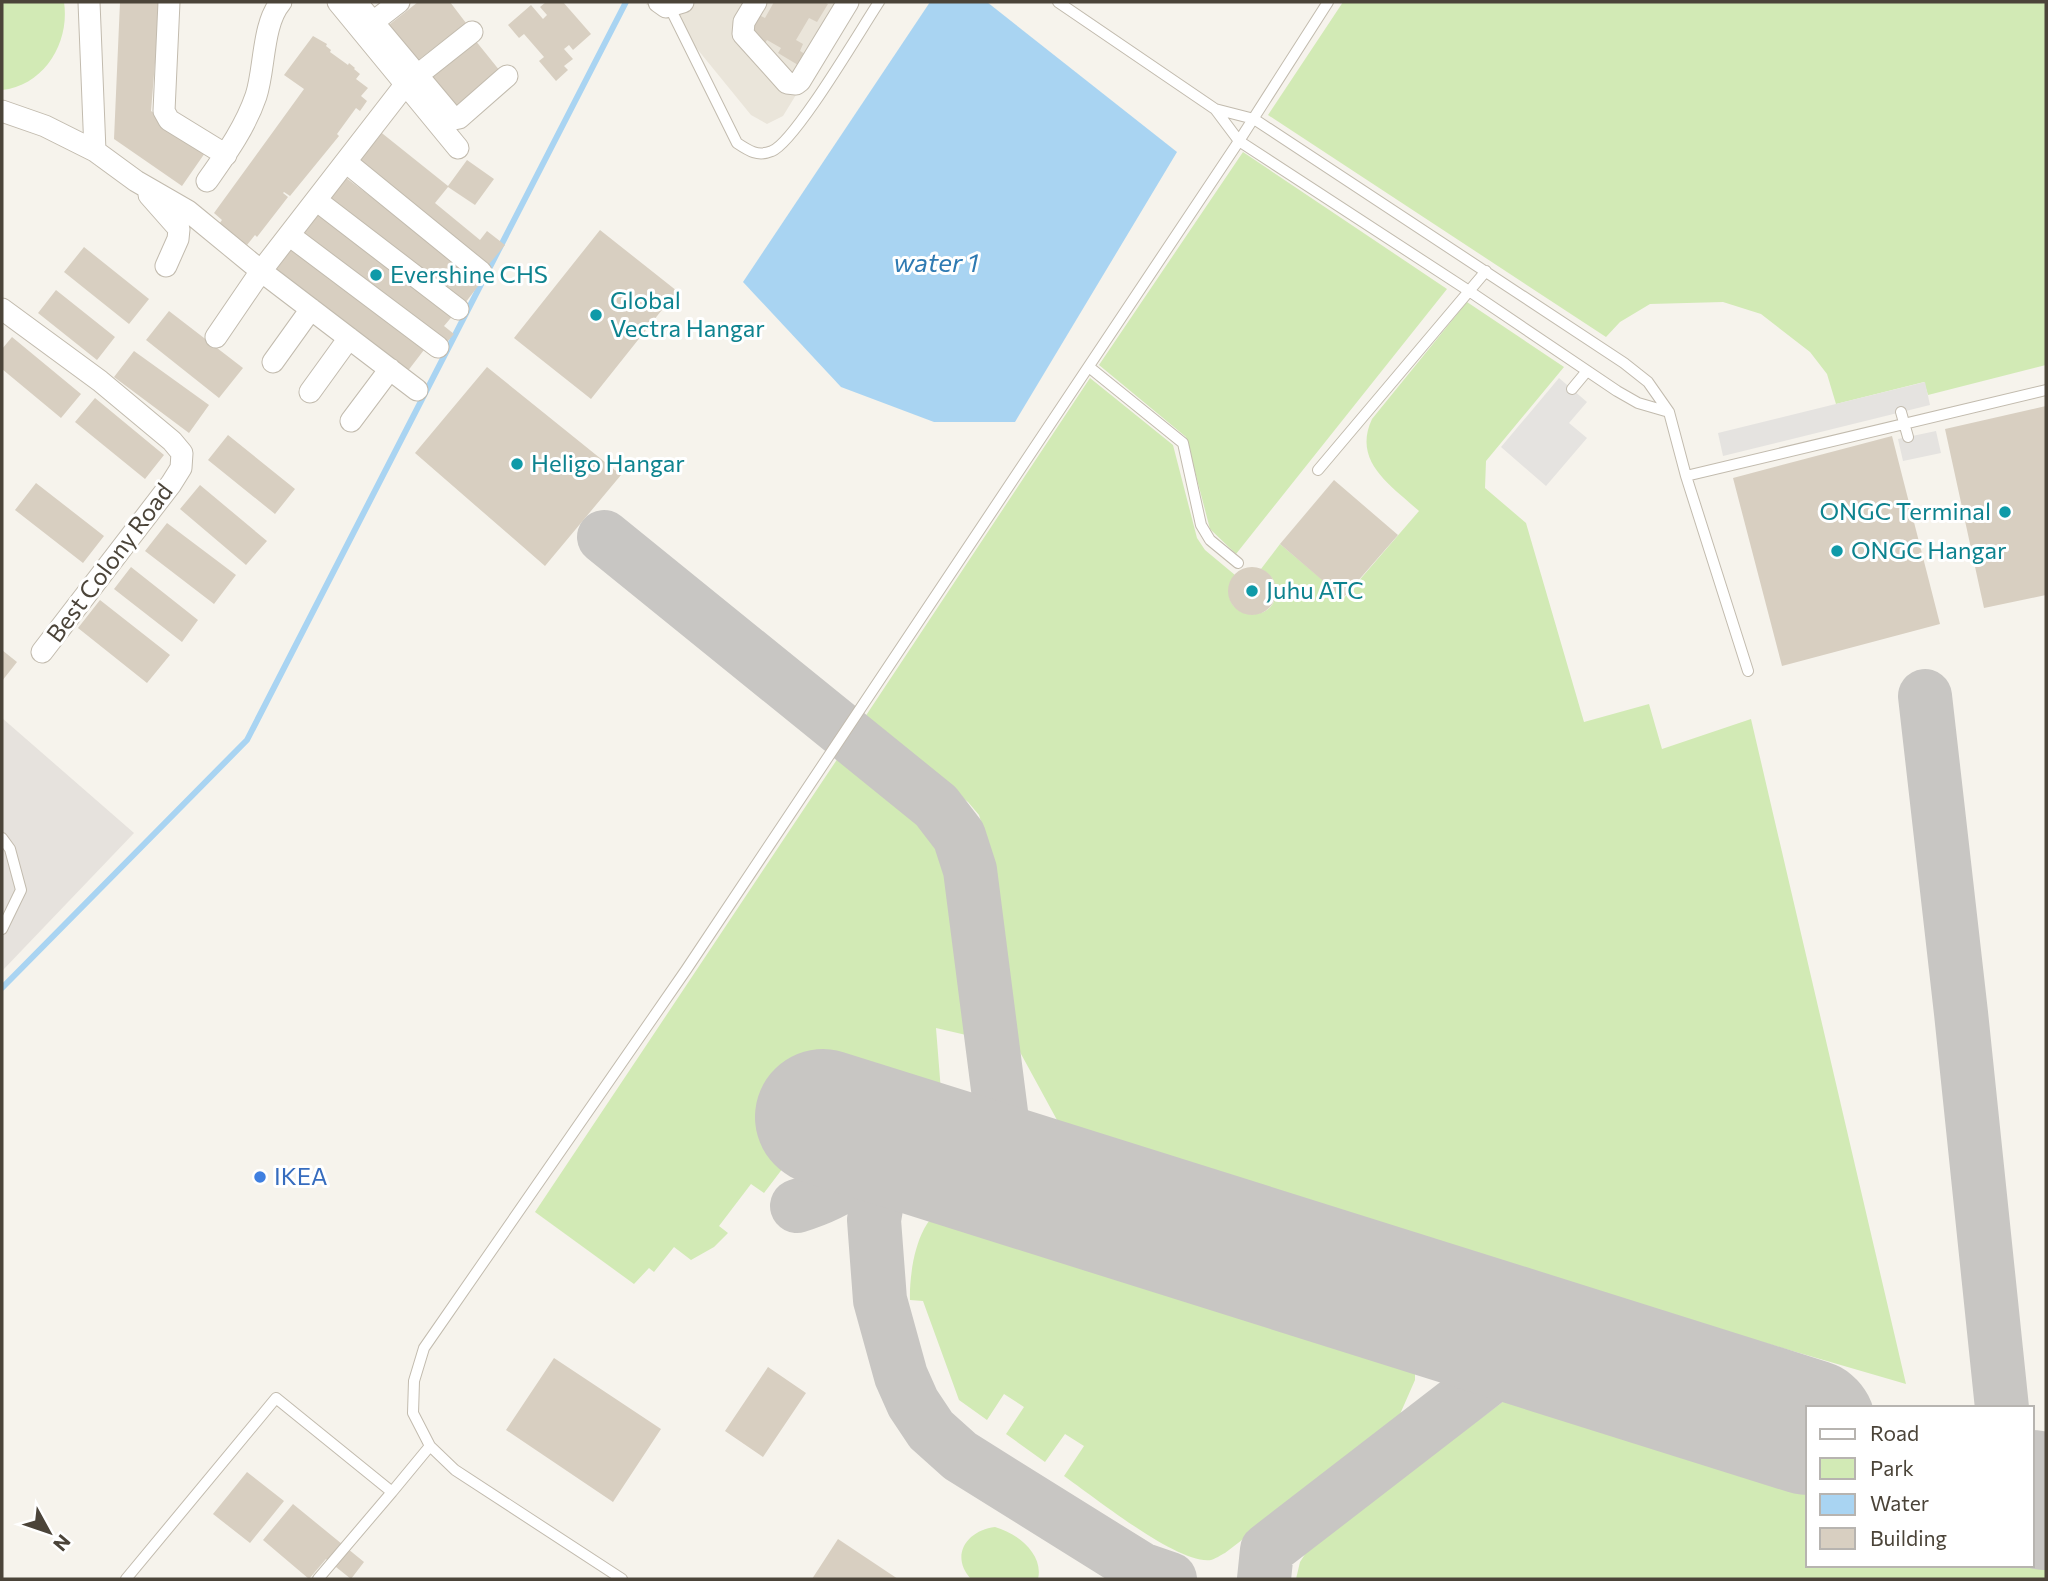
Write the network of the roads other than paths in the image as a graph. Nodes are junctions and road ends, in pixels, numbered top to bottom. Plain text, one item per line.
1 (89, 2) edge
2 (169, 2) edge
3 (281, 2) edge
4 (338, 2) edge
5 (356, 2) edge
6 (399, 2) edge
7 (756, 2) edge
8 (847, 2) edge
9 (879, 2) edge
10 (1058, 2) edge
11 (1328, 2) edge
12 (669, 4) edge
13 (367, 27) junction
14 (472, 32) dead end
15 (507, 76) dead end
16 (411, 81) junction
17 (1215, 109) junction
18 (2, 111) edge
19 (1254, 119) junction
20 (1240, 141) junction
21 (458, 148) dead end
22 (224, 150) junction
23 (95, 151) junction
24 (346, 162) junction
25 (136, 181) junction
26 (207, 181) dead end
27 (316, 200) junction
28 (289, 235) junction
29 (166, 266) dead end
30 (261, 271) junction
31 (1486, 271) junction
32 (481, 272) dead end
33 (1469, 291) junction
34 (2, 309) edge
35 (311, 309) junction
36 (458, 309) dead end
37 (216, 337) dead end
38 (349, 338) junction
39 (438, 347) dead end
40 (273, 362) dead end
41 (1089, 367) junction
42 (390, 369) junction
43 (1587, 371) junction
44 (1572, 389) dead end
45 (417, 390) dead end
46 (2046, 390) edge
47 (310, 392) dead end
48 (1669, 412) junction
49 (1903, 418) junction
50 (351, 421) dead end
51 (1908, 437) dead end
52 (1318, 470) dead end
53 (1686, 476) junction
54 (1238, 563) dead end
55 (42, 652) dead end
56 (1748, 671) dead end
57 (2, 838) edge
58 (2, 929) edge
59 (430, 1447) junction
60 (393, 1492) junction
61 (126, 1579) edge
62 (318, 1579) edge
63 (622, 1579) edge

1 - 23 street
2 - 22 street
3 - 22 street
4 - 13 street
5 - 13 street
6 - 13 street
7 - 8 street
9 - 12 lane
10 - 17 lane
11 - 19 lane
13 - 16 street
14 - 16 street
15 - 16 street
16 - 21 street
16 - 24 street
17 - 19 lane
17 - 20 lane
18 - 23 street
19 - 20 lane
19 - 31 lane
20 - 33 lane
20 - 41 lane
22 - 26 street
23 - 25 street
24 - 27 street
24 - 32 street
25 - 29 street
25 - 30 street
27 - 28 street
27 - 36 street
28 - 30 street
28 - 39 street
30 - 35 street
30 - 37 street
31 - 33 lane
31 - 48 lane
33 - 43 lane
33 - 52 lane
34 - 55 street, Best Colony Road
35 - 38 street
35 - 40 street
38 - 42 street
38 - 47 street
41 - 54 lane
41 - 59 lane
42 - 45 street
42 - 50 street
43 - 44 lane
43 - 48 lane
46 - 49 lane
48 - 53 lane
49 - 51 lane
49 - 53 lane
53 - 56 lane
57 - 58 lane
59 - 60 lane
59 - 63 lane
60 - 61 lane
60 - 62 lane

